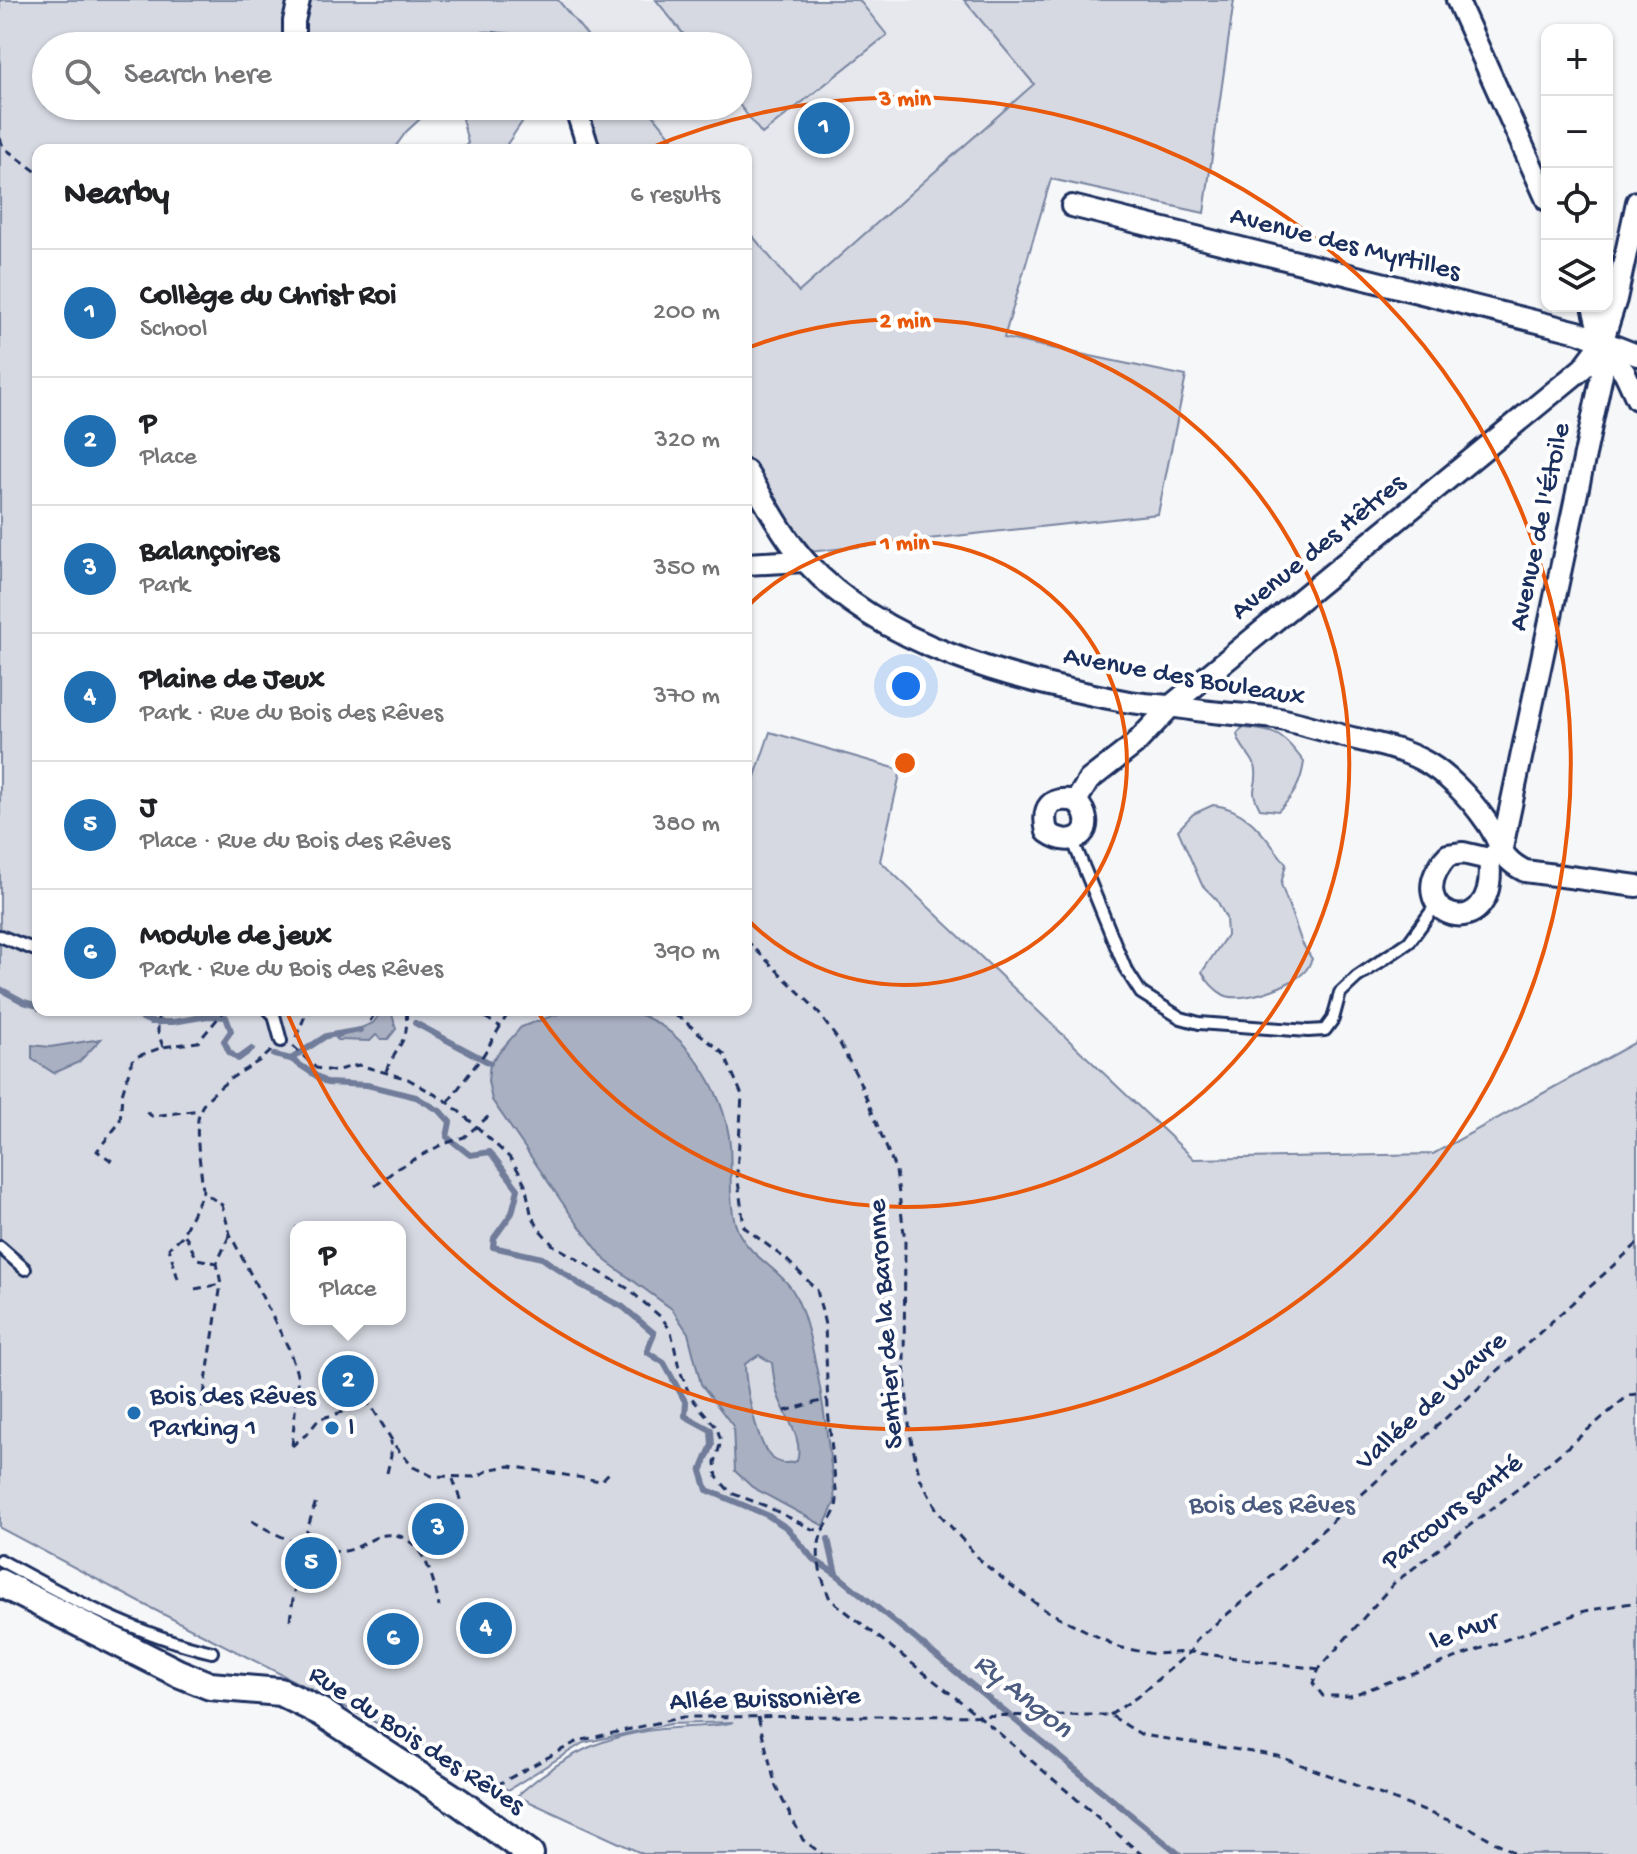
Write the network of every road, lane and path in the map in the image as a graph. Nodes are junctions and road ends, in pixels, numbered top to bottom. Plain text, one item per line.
1 (299, 0) edge
2 (1457, 0) edge
3 (294, 32) edge
4 (579, 120) edge
5 (0, 138) edge
6 (587, 144) edge
7 (32, 169) edge
8 (1541, 187) edge
9 (1637, 202) edge
10 (1072, 206) dead end
11 (1594, 312) edge
12 (1602, 343) junction
13 (1637, 355) edge
14 (1637, 399) edge
15 (752, 480) edge
16 (804, 561) junction
17 (752, 564) edge
18 (1173, 704) junction
19 (1076, 801) junction
20 (1073, 841) junction
21 (1496, 853) junction
22 (1637, 886) edge
23 (1436, 905) junction
24 (0, 936) edge
25 (752, 946) edge
26 (32, 949) edge
27 (157, 1016) edge
28 (220, 1016) edge
29 (274, 1016) edge
30 (305, 1016) edge
31 (373, 1016) edge
32 (406, 1016) edge
33 (483, 1016) edge
34 (507, 1016) edge
35 (675, 1016) edge
36 (370, 1021) dead end
37 (501, 1027) junction
38 (281, 1041) joint
39 (163, 1047) junction
40 (386, 1071) junction
41 (448, 1102) junction
42 (200, 1110) junction
43 (146, 1112) dead end
44 (489, 1116) dead end
45 (476, 1126) junction
46 (112, 1161) dead end
47 (375, 1186) dead end
48 (203, 1192) junction
49 (230, 1234) junction
50 (185, 1235) dead end
51 (1637, 1244) edge
52 (0, 1247) edge
53 (217, 1263) junction
54 (25, 1269) dead end
55 (178, 1279) dead end
56 (221, 1284) junction
57 (195, 1289) dead end
58 (1637, 1394) edge
59 (828, 1399) junction
60 (202, 1408) dead end
61 (785, 1411) dead end
62 (391, 1438) junction
63 (611, 1471) dead end
64 (387, 1473) dead end
65 (453, 1478) junction
66 (316, 1501) dead end
67 (461, 1502) dead end
68 (252, 1521) dead end
69 (823, 1531) junction
70 (303, 1544) junction
71 (0, 1560) edge
72 (0, 1583) edge
73 (1637, 1602) edge
74 (439, 1607) dead end
75 (290, 1620) dead end
76 (212, 1652) dead end
77 (1190, 1652) junction
78 (1319, 1669) junction
79 (1313, 1683) joint
80 (1110, 1715) junction
81 (979, 1716) junction
82 (758, 1717) junction
83 (475, 1796) dead end
84 (530, 1854) edge
85 (822, 1854) edge
86 (1141, 1854) edge
87 (1517, 1854) edge

1 - 3 street
2 - 8 street
4 - 6 street
5 - 7 path
9 - 12 street, Avenue de l'Étoile
10 - 12 street, Avenue des Myrtilles
11 - 12 street
12 - 13 street, Avenue des Myrtilles
12 - 14 street
12 - 18 street, Avenue des Hêtres
12 - 21 street, Avenue de l'Étoile
15 - 16 street, Avenue des Bouleaux
16 - 17 street
16 - 18 street, Avenue des Bouleaux
18 - 19 street, Avenue des Hêtres
18 - 21 street, Avenue des Bouleaux
19 - 20 street
19 - 20 street, Avenue des Hêtres
20 - 23 lane
21 - 22 street, Avenue des Bouleaux
21 - 23 street
21 - 23 street, Avenue de l'Étoile
24 - 26 lane
25 - 77 path, Sentier de la Baronne
27 - 39 path
28 - 39 path
29 - 38 lane
30 - 40 path
31 - 36 path
32 - 40 path
33 - 37 path
34 - 37 path
35 - 59 path
37 - 41 path
38 - 42 path
39 - 46 path
40 - 41 path
41 - 45 path
42 - 43 path
42 - 48 path
44 - 45 path
45 - 47 path
45 - 69 path
48 - 49 path
48 - 55 path
49 - 53 path
49 - 62 path
50 - 53 path
51 - 77 path, Vallée de Wavre
52 - 54 lane
53 - 56 path
56 - 57 path
56 - 60 path
58 - 78 path, Parcours santé
59 - 61 path
59 - 69 path
62 - 64 path
62 - 65 path
63 - 65 path
65 - 67 path
66 - 70 path
68 - 70 path
69 - 81 path
70 - 74 path
70 - 75 path
71 - 76 lane
72 - 84 street, Rue du Bois des Rêves
73 - 79 path, le Mur
77 - 78 path, Sentier de la Baronne
77 - 80 path, Vallée de Wavre
78 - 79 path, Parcours santé
80 - 81 path, Allée Buissonière
80 - 87 path
81 - 82 path, Allée Buissonière
81 - 86 path
82 - 83 path, Allée Buissonière
82 - 85 path

